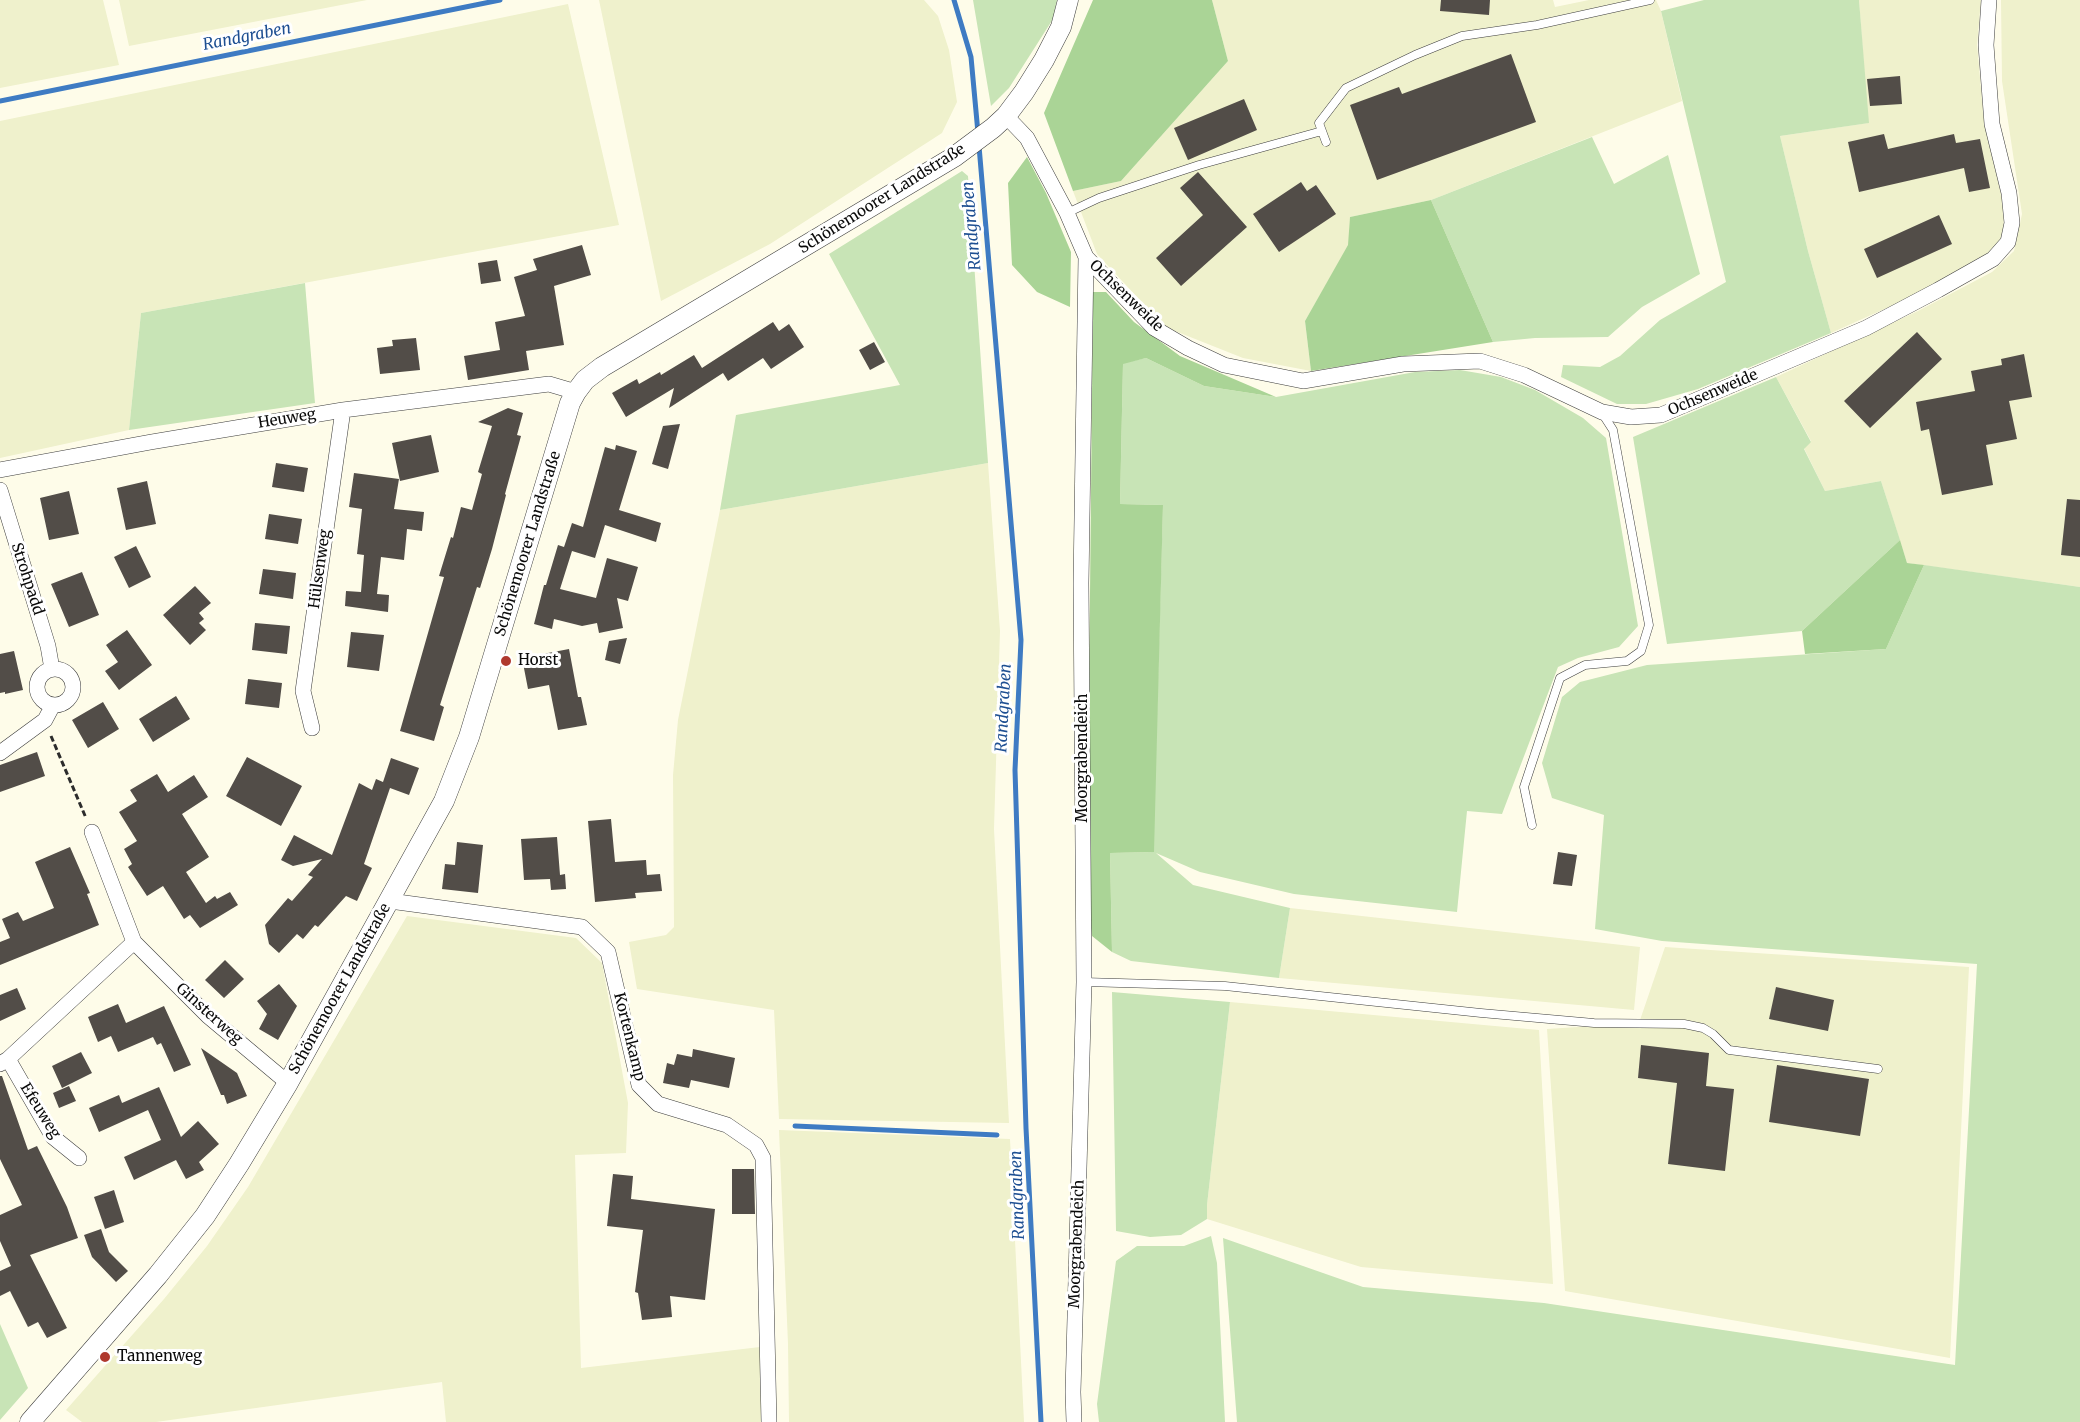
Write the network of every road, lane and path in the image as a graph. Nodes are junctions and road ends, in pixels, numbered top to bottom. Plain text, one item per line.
1 (1068, 0) edge
2 (1650, 0) edge
3 (1989, 0) edge
4 (1000, 122) junction
5 (1322, 131) junction
6 (1326, 142) dead end
7 (1067, 213) junction
8 (1086, 258) junction
9 (576, 392) junction
10 (343, 410) junction
11 (1602, 412) junction
12 (0, 470) edge
13 (0, 490) edge
14 (52, 669) junction
15 (53, 705) junction
16 (45, 720) junction
17 (312, 728) dead end
18 (0, 753) edge
19 (1532, 825) dead end
20 (92, 832) joint
21 (390, 900) junction
22 (134, 942) junction
23 (1084, 982) junction
24 (4, 1061) edge
25 (1878, 1069) dead end
26 (288, 1083) junction
27 (79, 1158) dead end
28 (30, 1422) edge
29 (769, 1422) edge
30 (1074, 1422) edge

1 - 4 street, Schönemoorer Landstraße
2 - 5 lane
3 - 11 street, Ochsenweide
4 - 7 street, Moorgrabendeich
4 - 9 street, Schönemoorer Landstraße
5 - 6 lane
5 - 7 lane
7 - 8 street, Moorgrabendeich
8 - 11 street, Ochsenweide
8 - 23 street, Moorgrabendeich
9 - 10 street, Heuweg
9 - 21 street, Schönemoorer Landstraße
10 - 12 street, Heuweg
10 - 17 street, Hülsenweg
11 - 19 lane
13 - 14 street, Strohpadd
14 - 15 street
14 - 15 street
15 - 16 street
16 - 18 street
16 - 20 path
20 - 22 street, Ginsterweg
21 - 26 street, Schönemoorer Landstraße
21 - 29 street, Kortenkamp
22 - 24 street
22 - 26 street, Ginsterweg
23 - 25 lane
23 - 30 street, Moorgrabendeich
24 - 27 street, Efeuweg
26 - 28 street, Schönemoorer Landstraße

